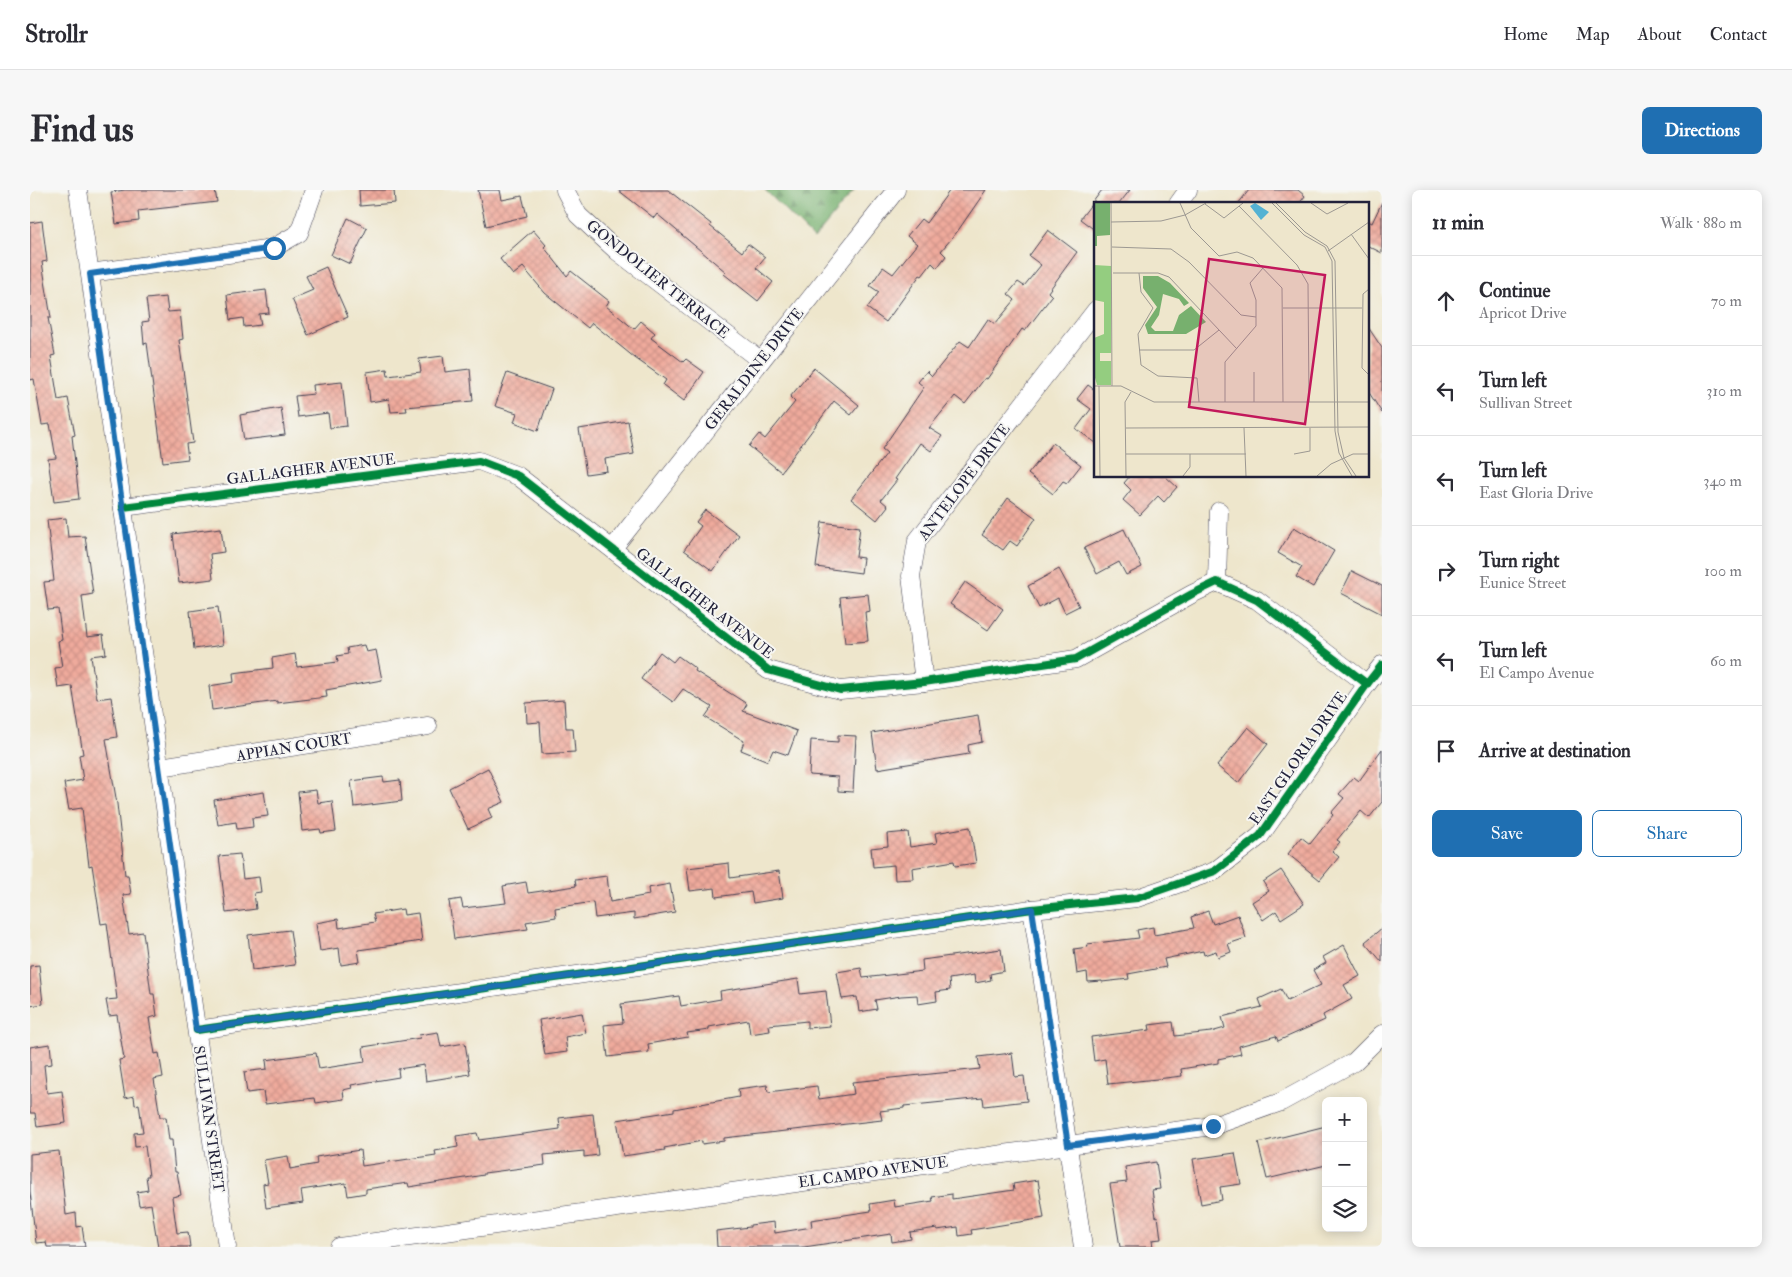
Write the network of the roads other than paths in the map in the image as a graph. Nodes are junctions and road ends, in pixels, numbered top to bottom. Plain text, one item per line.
1 (78, 190) edge
2 (314, 190) edge
3 (565, 190) edge
4 (896, 190) edge
5 (1188, 190) edge
6 (1179, 202) edge
7 (90, 274) junction
8 (1094, 313) edge
9 (760, 360) junction
10 (123, 507) junction
11 (1219, 511) dead end
12 (613, 548) junction
13 (1217, 582) junction
14 (1382, 665) edge
15 (924, 682) junction
16 (1366, 684) junction
17 (428, 726) dead end
18 (160, 767) junction
19 (1032, 909) junction
20 (196, 1030) junction
21 (1382, 1034) edge
22 (1068, 1145) junction
23 (227, 1247) edge
24 (340, 1247) edge
25 (1082, 1247) edge

1 - 7 street, SULLIVAN STREET
2 - 7 street
3 - 9 street, GONDOLIER TERRACE
4 - 9 street, GERALDINE DRIVE
5 - 6 street
7 - 10 street, SULLIVAN STREET
8 - 15 street, ANTELOPE DRIVE
9 - 12 street, GERALDINE DRIVE
10 - 12 street, GALLAGHER AVENUE
10 - 18 street, SULLIVAN STREET
11 - 13 street
12 - 15 street, GALLAGHER AVENUE
13 - 15 street, GALLAGHER AVENUE
13 - 16 street
14 - 16 street, EAST GLORIA DRIVE
16 - 19 street, EAST GLORIA DRIVE
17 - 18 street, APPIAN COURT
18 - 20 street, SULLIVAN STREET
19 - 20 street, EAST GLORIA DRIVE
19 - 22 street
20 - 23 street, SULLIVAN STREET
21 - 22 street, EL CAMPO AVENUE
22 - 24 street, EL CAMPO AVENUE
22 - 25 street

